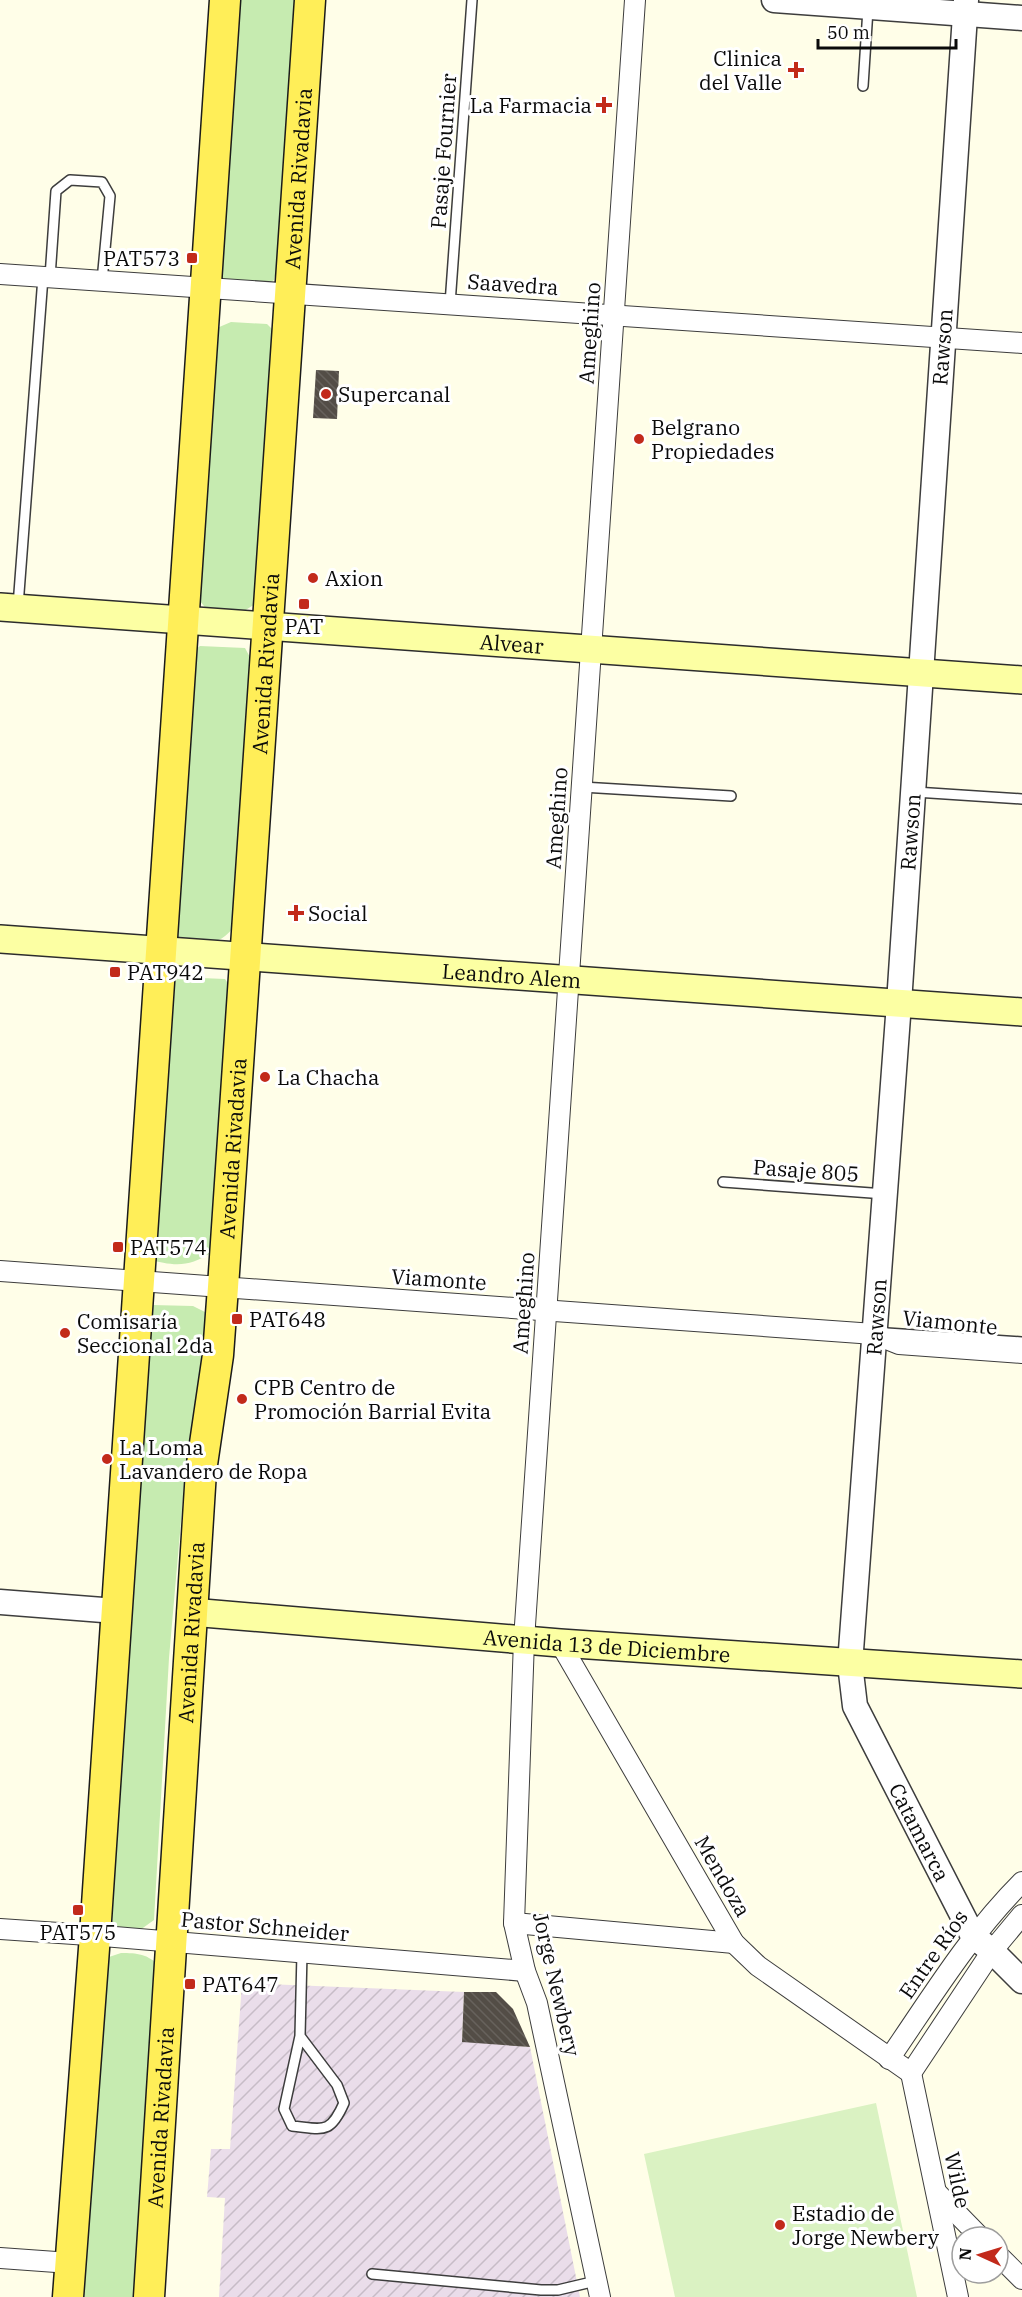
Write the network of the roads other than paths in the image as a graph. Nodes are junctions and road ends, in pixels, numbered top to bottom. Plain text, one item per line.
1 (225, 0) edge
2 (310, 0) edge
3 (472, 0) edge
4 (635, 0) edge
5 (774, 0) edge
6 (868, 7) junction
7 (966, 7) edge
8 (1022, 18) edge
9 (863, 86) dead end
10 (0, 274) edge
11 (46, 277) junction
12 (102, 281) junction
13 (205, 288) junction
14 (290, 293) junction
15 (450, 304) junction
16 (614, 315) junction
17 (942, 337) junction
18 (1022, 343) edge
19 (9, 608) edge
20 (183, 620) junction
21 (267, 626) junction
22 (591, 649) junction
23 (921, 672) junction
24 (1022, 680) edge
25 (582, 787) junction
26 (912, 792) junction
27 (730, 796) dead end
28 (1022, 799) edge
29 (0, 939) edge
30 (160, 950) junction
31 (245, 956) junction
32 (569, 979) junction
33 (899, 1003) junction
34 (1022, 1012) edge
35 (723, 1182) dead end
36 (885, 1194) junction
37 (0, 1271) edge
38 (138, 1280) junction
39 (223, 1287) junction
40 (547, 1312) junction
41 (874, 1334) junction
42 (1022, 1342) edge
43 (1022, 1353) edge
44 (0, 1602) edge
45 (116, 1611) junction
46 (191, 1612) junction
47 (525, 1640) junction
48 (560, 1643) junction
49 (850, 1664) junction
50 (1022, 1674) edge
51 (1022, 1882) edge
52 (1022, 1915) edge
53 (514, 1923) junction
54 (0, 1929) edge
55 (95, 1935) junction
56 (171, 1942) junction
57 (734, 1943) junction
58 (982, 1943) junction
59 (302, 1953) junction
60 (525, 1971) junction
61 (1022, 1981) edge
62 (300, 2036) junction
63 (889, 2059) junction
64 (911, 2073) junction
65 (937, 2193) junction
66 (968, 2225) edge
67 (0, 2258) edge
68 (70, 2263) junction
69 (1010, 2267) edge
70 (372, 2274) dead end
71 (1022, 2279) edge
72 (598, 2289) edge
73 (68, 2297) edge
74 (149, 2297) edge
75 (958, 2297) edge

1 - 13 main road
2 - 14 main road, Avenida Rivadavia
3 - 15 lane, Pasaje Fournier
4 - 16 street, Ameghino
5 - 6 street
6 - 7 street
6 - 9 lane
7 - 8 street
7 - 17 street, Rawson
10 - 11 street, Saavedra
11 - 12 street, Saavedra
11 - 12 lane
11 - 19 lane
12 - 13 street, Saavedra
13 - 14 street, Saavedra
13 - 20 main road
14 - 15 street, Saavedra
14 - 21 main road, Avenida Rivadavia
15 - 16 street, Saavedra
16 - 17 street, Saavedra
16 - 22 street, Ameghino
17 - 18 street, Saavedra
17 - 23 street, Rawson
19 - 20 main road, Alvear
20 - 21 main road, Alvear
20 - 30 main road
21 - 22 main road, Alvear
21 - 31 main road, Avenida Rivadavia
22 - 23 main road, Alvear
22 - 25 street, Ameghino
23 - 24 main road, Alvear
23 - 26 street, Rawson
25 - 27 lane
25 - 32 street, Ameghino
26 - 28 lane
26 - 33 street, Rawson
29 - 30 main road, Leandro Alem
30 - 31 main road, Leandro Alem
30 - 38 main road
31 - 32 main road, Leandro Alem
31 - 39 main road, Avenida Rivadavia
32 - 33 main road, Leandro Alem
32 - 40 street, Ameghino
33 - 34 main road, Leandro Alem
33 - 36 street, Rawson
35 - 36 lane, Pasaje 805
36 - 41 street, Rawson
37 - 38 street, Viamonte
38 - 39 street, Viamonte
38 - 45 main road
39 - 40 street, Viamonte
39 - 46 main road, Avenida Rivadavia
40 - 41 street, Viamonte
40 - 47 street, Ameghino
41 - 42 lane, Viamonte
41 - 43 street, Viamonte
41 - 49 street, Rawson
44 - 45 street
45 - 55 main road
46 - 47 main road, Avenida 13 de Diciembre
46 - 56 main road, Avenida Rivadavia
47 - 48 main road, Avenida 13 de Diciembre
47 - 53 street, Jorge Newbery
48 - 49 main road, Avenida 13 de Diciembre
48 - 57 street, Mendoza
49 - 50 main road, Avenida 13 de Diciembre
49 - 58 street, Catamarca
51 - 58 street, Entre Ríos
52 - 58 street, Entre Ríos
53 - 57 street
53 - 60 street, Jorge Newbery
54 - 55 street, Pastor Schneider
55 - 56 street, Pastor Schneider
55 - 68 main road
56 - 59 street, Pastor Schneider
56 - 74 main road, Avenida Rivadavia
57 - 63 street, Mendoza
58 - 61 street, Catamarca
58 - 63 street, Entre Ríos
58 - 64 street, Entre Ríos
59 - 60 street, Pastor Schneider
59 - 62 lane
60 - 72 street, Jorge Newbery
62 - 62 lane
63 - 64 street, Mendoza
64 - 65 street, Wilde
65 - 66 street
65 - 75 street, Wilde
67 - 68 street
68 - 73 main road
69 - 71 street
70 - 72 lane

